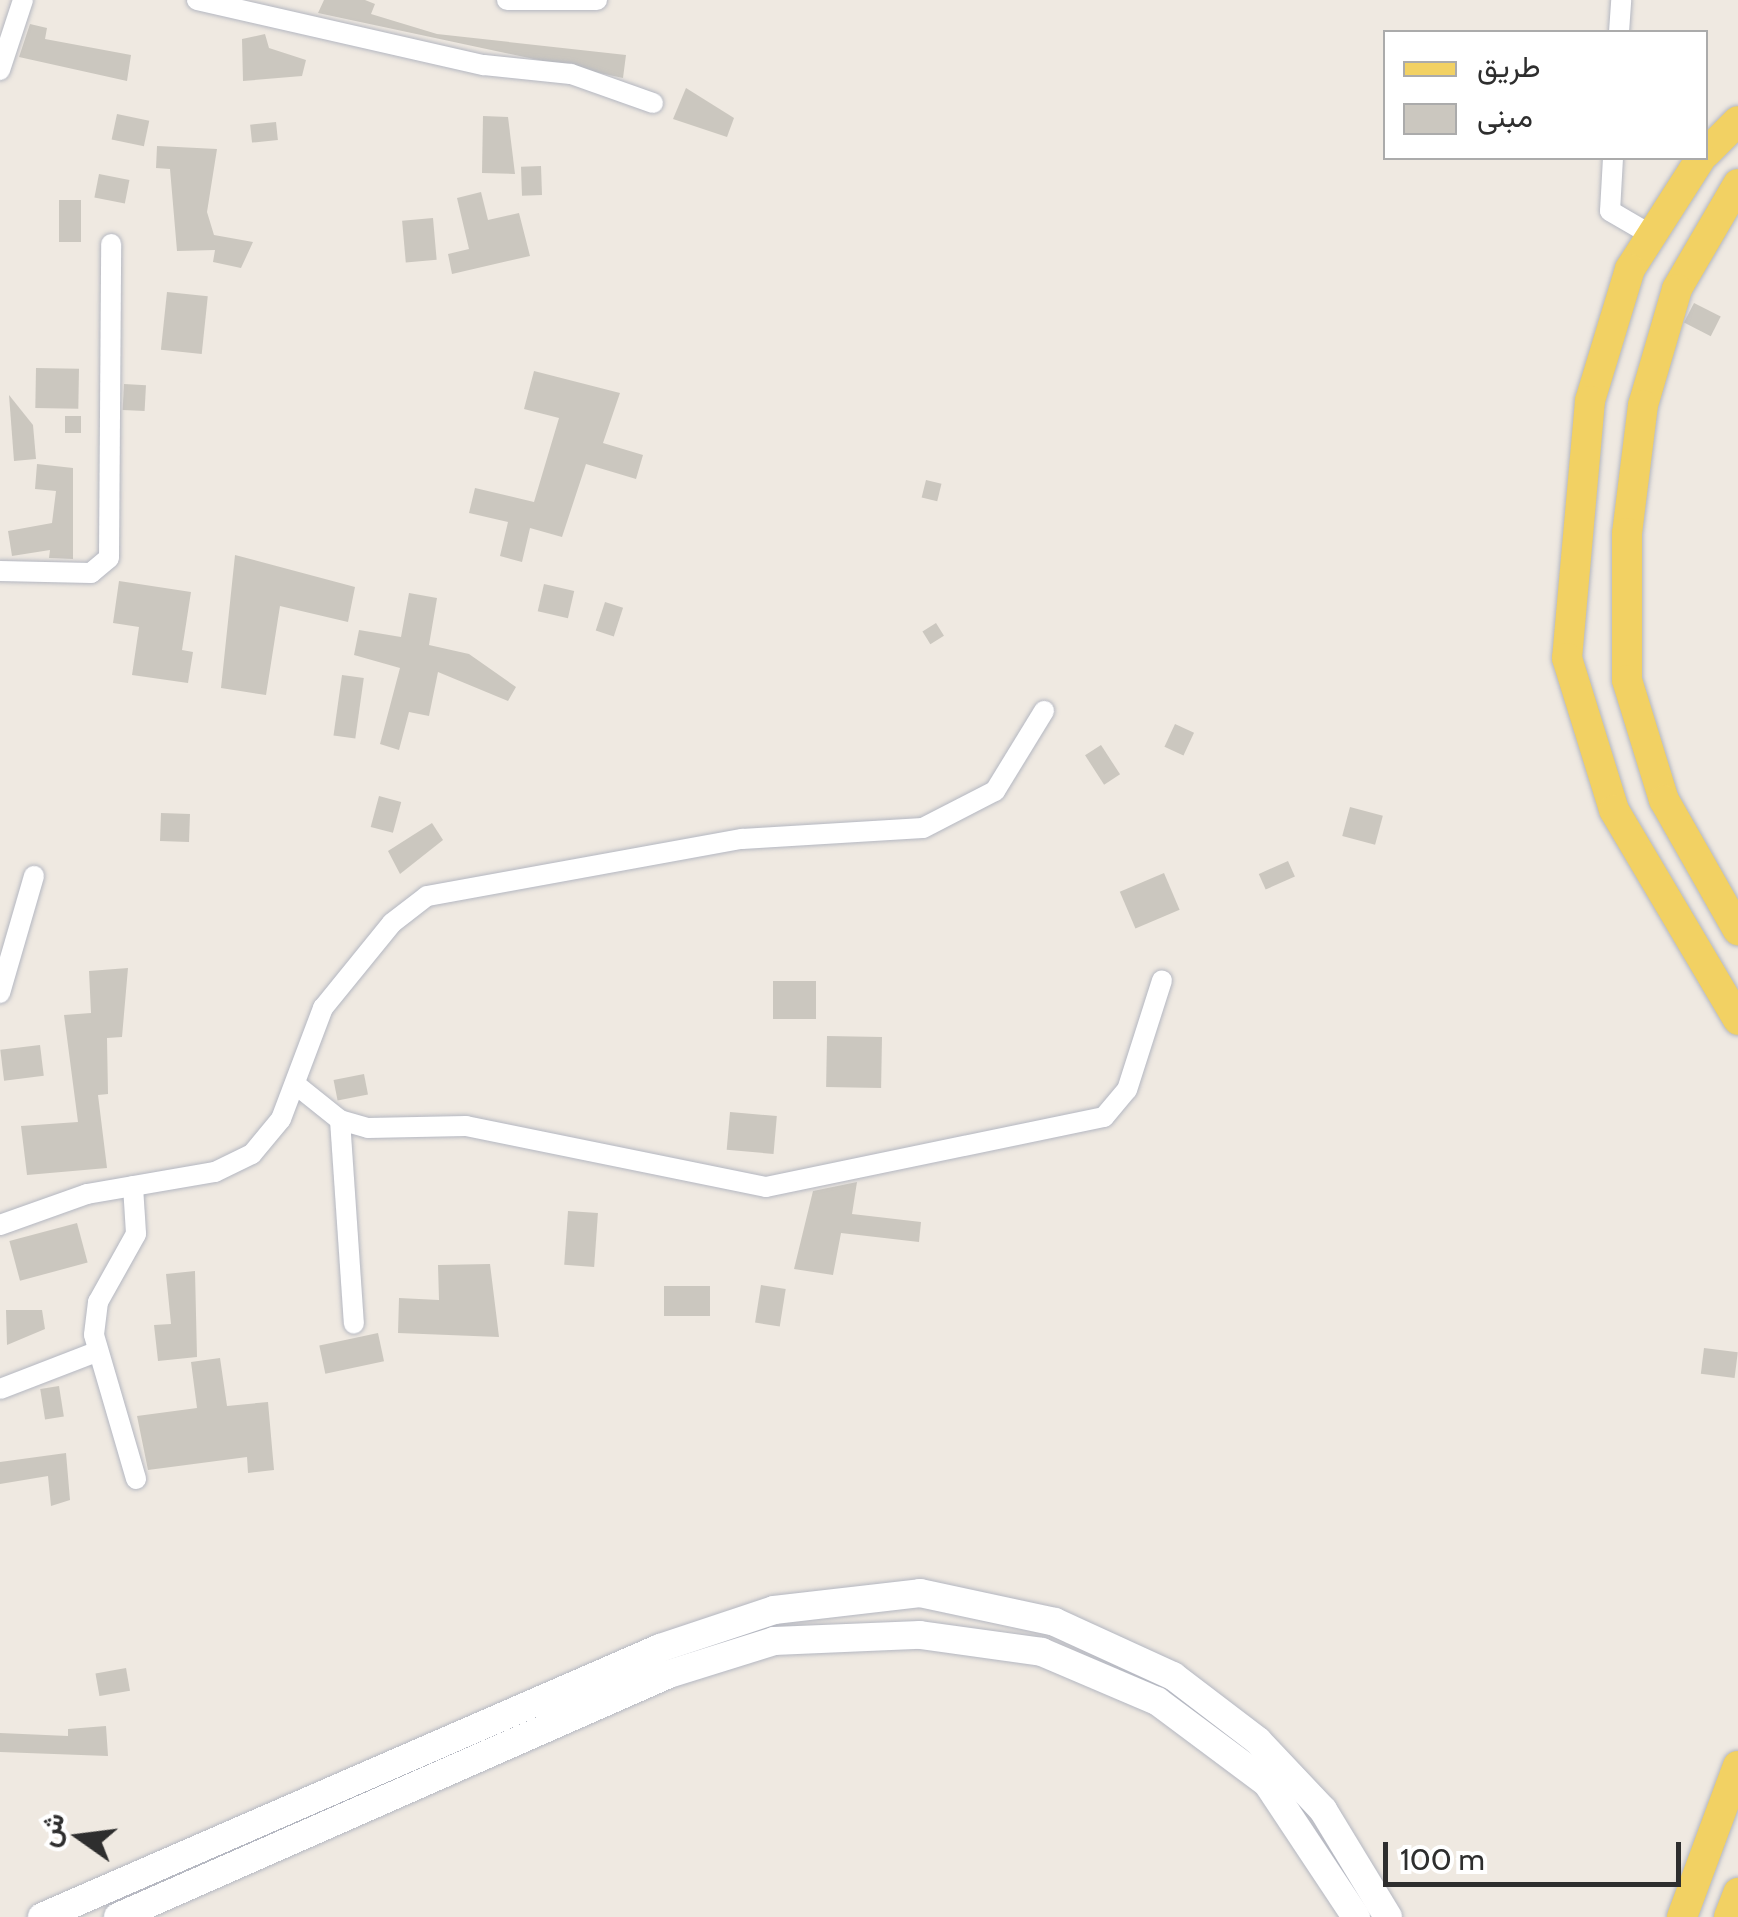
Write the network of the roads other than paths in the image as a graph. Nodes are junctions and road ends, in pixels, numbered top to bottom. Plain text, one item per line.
1 (23, 0) edge
2 (197, 0) edge
3 (507, 0) edge
4 (597, 0) edge
5 (1621, 0) edge
6 (1619, 30) edge
7 (0, 70) edge
8 (653, 103) dead end
9 (1738, 121) edge
10 (1708, 150) edge
11 (1613, 160) edge
12 (1700, 160) edge
13 (1738, 184) edge
14 (1651, 235) junction
15 (111, 244) dead end
16 (0, 571) edge
17 (1044, 712) dead end
18 (34, 876) dead end
19 (1738, 930) edge
20 (1162, 980) dead end
21 (0, 993) edge
22 (1738, 1020) edge
23 (295, 1084) junction
24 (340, 1120) junction
25 (134, 1186) junction
26 (0, 1224) edge
27 (354, 1324) dead end
28 (96, 1352) junction
29 (0, 1389) edge
30 (136, 1478) dead end
31 (1014, 1612) junction
32 (1007, 1648) junction
33 (1738, 1766) edge
34 (1738, 1893) edge
35 (1359, 1900) edge
36 (42, 1917) edge
37 (118, 1917) edge
38 (1388, 1917) edge
39 (1682, 1917) edge
40 (1729, 1917) edge

1 - 7 street
2 - 8 street
3 - 4 street
5 - 6 street
9 - 10 main road
11 - 14 street
12 - 14 main road
13 - 19 main road
14 - 22 main road
15 - 16 street
17 - 23 street
18 - 21 street
20 - 24 street
23 - 24 street
23 - 25 street
24 - 27 street
25 - 26 street
25 - 28 street
28 - 29 street
28 - 30 street
31 - 32 main road
31 - 35 main road
31 - 36 main road
32 - 35 main road
32 - 37 main road
33 - 39 main road
34 - 40 main road
35 - 38 main road

